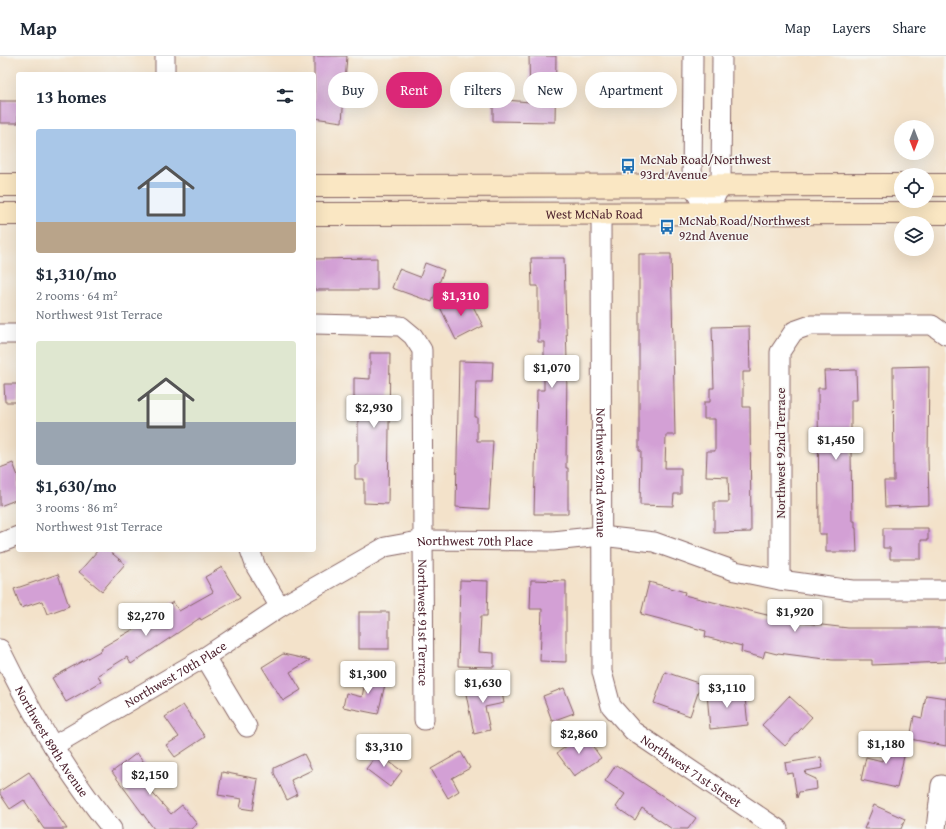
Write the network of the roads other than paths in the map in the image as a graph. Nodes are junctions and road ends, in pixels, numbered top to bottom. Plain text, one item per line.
1 (165, 56) edge
2 (693, 56) edge
3 (722, 56) edge
4 (165, 72) edge
5 (0, 185) edge
6 (16, 185) edge
7 (692, 185) junction
8 (894, 185) edge
9 (934, 185) edge
10 (946, 185) edge
11 (316, 186) edge
12 (720, 186) junction
13 (707, 213) junction
14 (946, 213) edge
15 (0, 214) edge
16 (16, 214) edge
17 (316, 214) edge
18 (601, 214) junction
19 (316, 324) edge
20 (0, 334) edge
21 (16, 334) edge
22 (946, 335) edge
23 (601, 536) junction
24 (16, 537) edge
25 (424, 540) junction
26 (0, 543) edge
27 (251, 552) edge
28 (780, 580) junction
29 (946, 590) edge
30 (280, 607) junction
31 (0, 649) edge
32 (205, 657) junction
33 (611, 706) joint
34 (424, 720) dead end
35 (247, 727) dead end
36 (53, 746) junction
37 (941, 785) dead end
38 (112, 829) edge
39 (778, 829) edge
40 (936, 829) edge

1 - 4 street
2 - 7 street
3 - 12 street
5 - 6 main road
7 - 11 main road
7 - 12 main road
7 - 13 street
8 - 12 main road
9 - 10 main road
12 - 13 street
13 - 14 main road, West McNab Road
13 - 18 main road, West McNab Road
15 - 16 main road
17 - 18 main road, West McNab Road
18 - 23 street, Northwest 92nd Avenue
19 - 25 street, Northwest 91st Terrace
20 - 21 street
22 - 28 street, Northwest 92nd Terrace
23 - 25 street, Northwest 70th Place
23 - 28 street, Northwest 70th Place
23 - 33 street, Northwest 92nd Avenue
24 - 26 street
25 - 30 street, Northwest 70th Place
25 - 34 street, Northwest 91st Terrace
27 - 30 street
28 - 29 street, Northwest 70th Place
30 - 32 street, Northwest 70th Place
31 - 36 street, Northwest 89th Avenue
32 - 35 street
32 - 36 street, Northwest 70th Place
33 - 39 street, Northwest 71st Street
36 - 38 street, Northwest 89th Avenue
37 - 40 street

